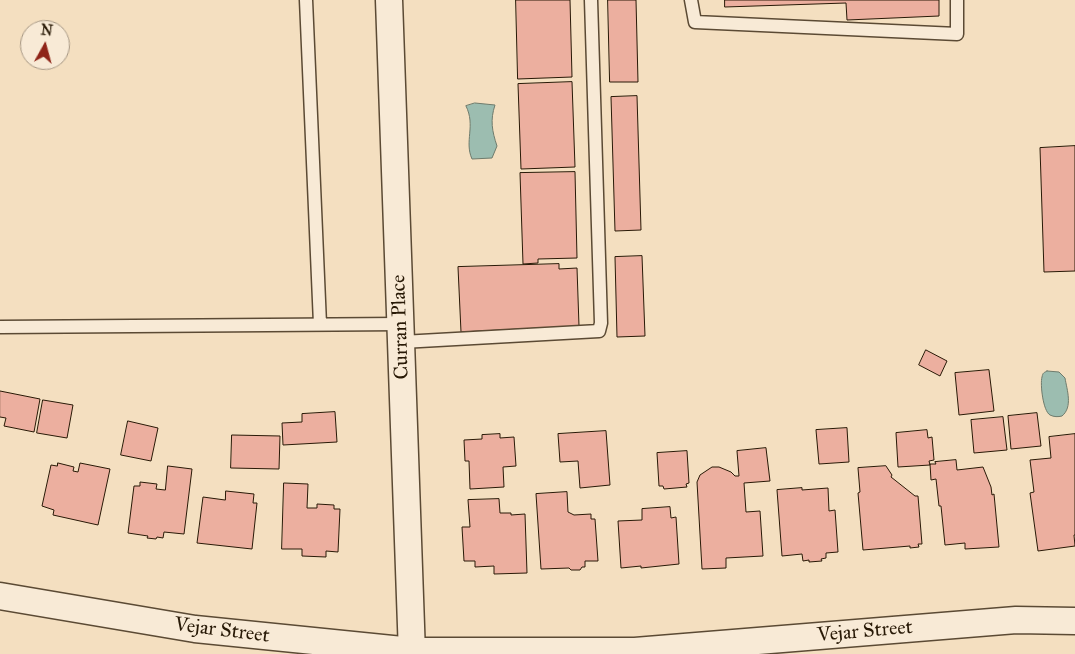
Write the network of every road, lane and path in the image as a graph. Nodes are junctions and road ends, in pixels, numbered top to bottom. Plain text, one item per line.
1 (306, 0) edge
2 (389, 0) edge
3 (591, 0) edge
4 (691, 0) edge
5 (957, 0) edge
6 (320, 324) junction
7 (0, 327) edge
8 (402, 333) junction
9 (0, 596) edge
10 (1075, 621) edge
11 (412, 653) edge

1 - 6 lane
2 - 8 street, Curran Place
3 - 8 lane
4 - 5 lane
6 - 7 lane
6 - 8 lane
8 - 11 street, Curran Place
9 - 11 street, Vejar Street
10 - 11 street, Vejar Street

